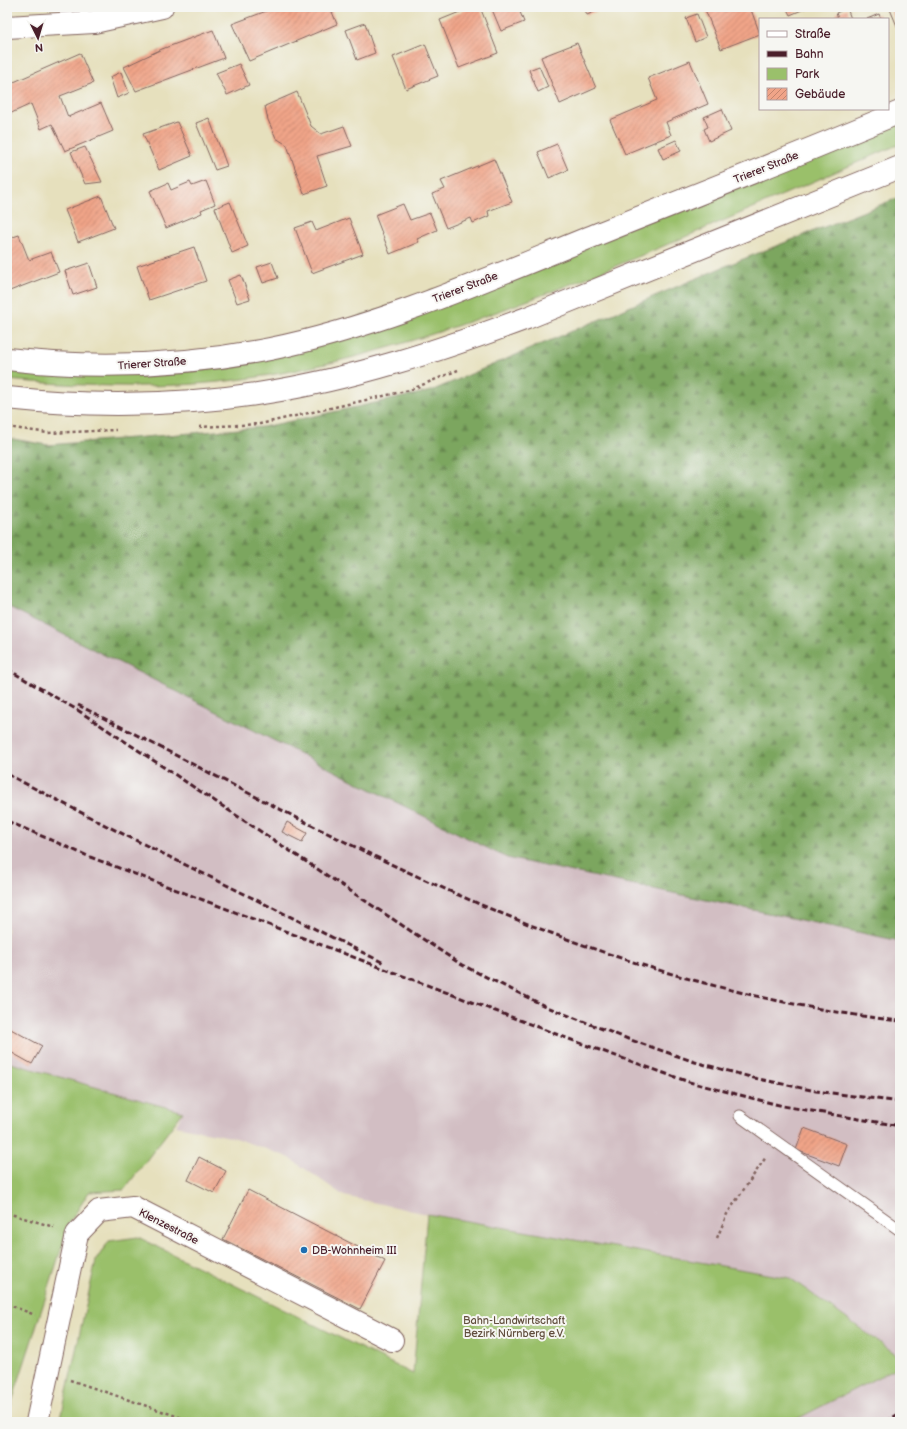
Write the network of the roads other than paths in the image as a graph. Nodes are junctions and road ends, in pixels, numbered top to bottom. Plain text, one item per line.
1 (162, 7) edge
2 (7, 27) edge
3 (900, 112) edge
4 (900, 167) edge
5 (7, 359) edge
6 (7, 398) edge
7 (740, 1116) dead end
8 (900, 1230) edge
9 (392, 1340) dead end
10 (37, 1422) edge

1 - 2 main road
3 - 5 main road, Trierer Straße
4 - 6 main road
7 - 8 lane
9 - 10 main road, Klenzestraße

